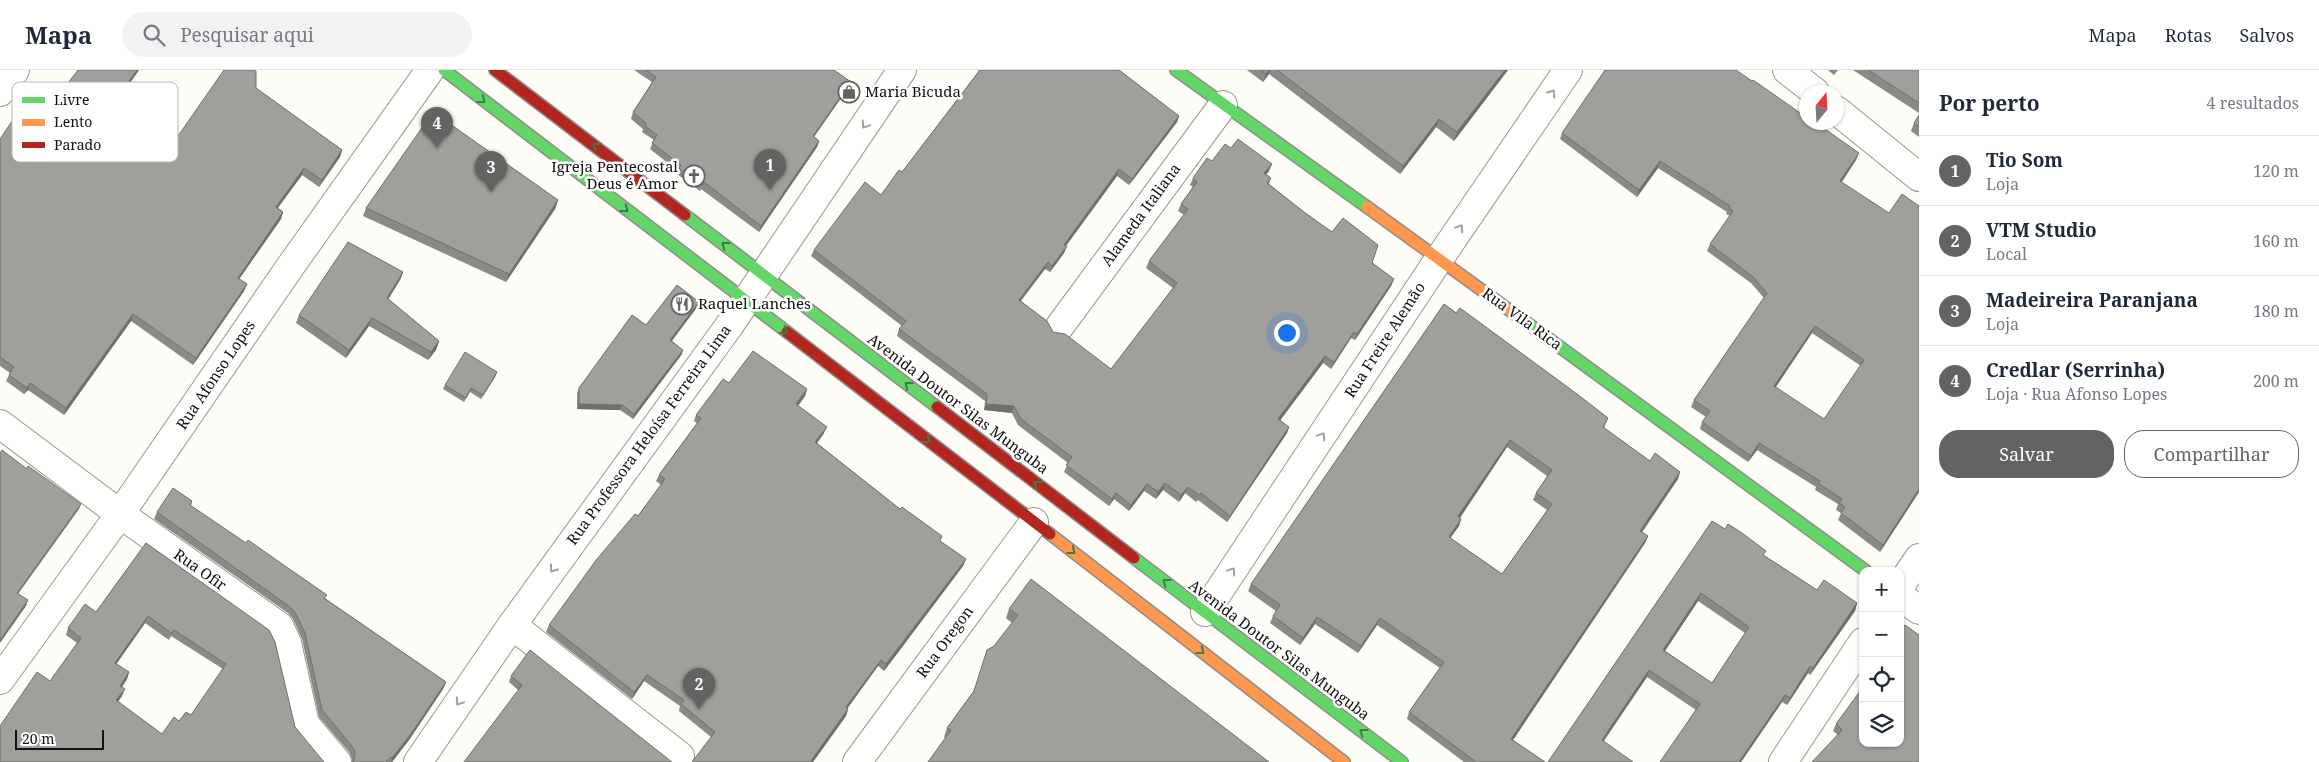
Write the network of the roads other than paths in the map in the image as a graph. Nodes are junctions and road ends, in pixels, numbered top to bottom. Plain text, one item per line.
1 (16, 70) edge
2 (430, 70) edge
3 (444, 70) edge
4 (495, 70) edge
5 (902, 70) edge
6 (1176, 70) edge
7 (1568, 70) edge
8 (1787, 70) edge
9 (1806, 85) edge
10 (0, 92) edge
11 (1223, 105) junction
12 (1844, 116) edge
13 (1919, 176) edge
14 (1439, 259) junction
15 (764, 274) junction
16 (745, 302) junction
17 (1060, 326) dead end
18 (0, 424) edge
19 (120, 514) junction
20 (1034, 522) junction
21 (1919, 558) edge
22 (1861, 567) edge
23 (1904, 580) edge
24 (1904, 599) edge
25 (1919, 610) edge
26 (1205, 612) junction
27 (512, 625) junction
28 (1859, 648) edge
29 (0, 680) edge
30 (680, 756) dead end
31 (1328, 757) edge
32 (337, 762) edge
33 (418, 762) edge
34 (856, 762) edge
35 (1402, 762) edge
36 (1782, 762) edge

1 - 10 street
2 - 19 street, Rua Afonso Lopes
3 -> 16 main road
15 -> 4 main road, Avenida Doutor Silas Munguba
5 -> 15 street, Rua Professora Heloísa Ferreira Lima
6 - 11 main road, Rua Vila Rica
14 -> 7 street, Rua Freire Alemão
8 - 9 street
11 - 14 main road, Rua Vila Rica
11 - 17 street, Alameda Italiana
12 - 13 street
14 - 22 main road, Rua Vila Rica
26 -> 14 street, Rua Freire Alemão
15 - 16 street, Rua Professora Heloísa Ferreira Lima
26 -> 15 main road, Avenida Doutor Silas Munguba
16 -> 20 main road
16 -> 27 street, Rua Professora Heloísa Ferreira Lima
18 - 19 street, Rua Ofir
19 - 29 street, Rua Afonso Lopes
19 - 32 street, Rua Ofir
20 -> 31 main road
20 - 34 street, Rua Oregon
21 - 23 street
24 - 25 street
35 -> 26 main road, Avenida Doutor Silas Munguba
27 - 30 street
27 -> 33 street, Rua Professora Heloísa Ferreira Lima
28 - 36 street

